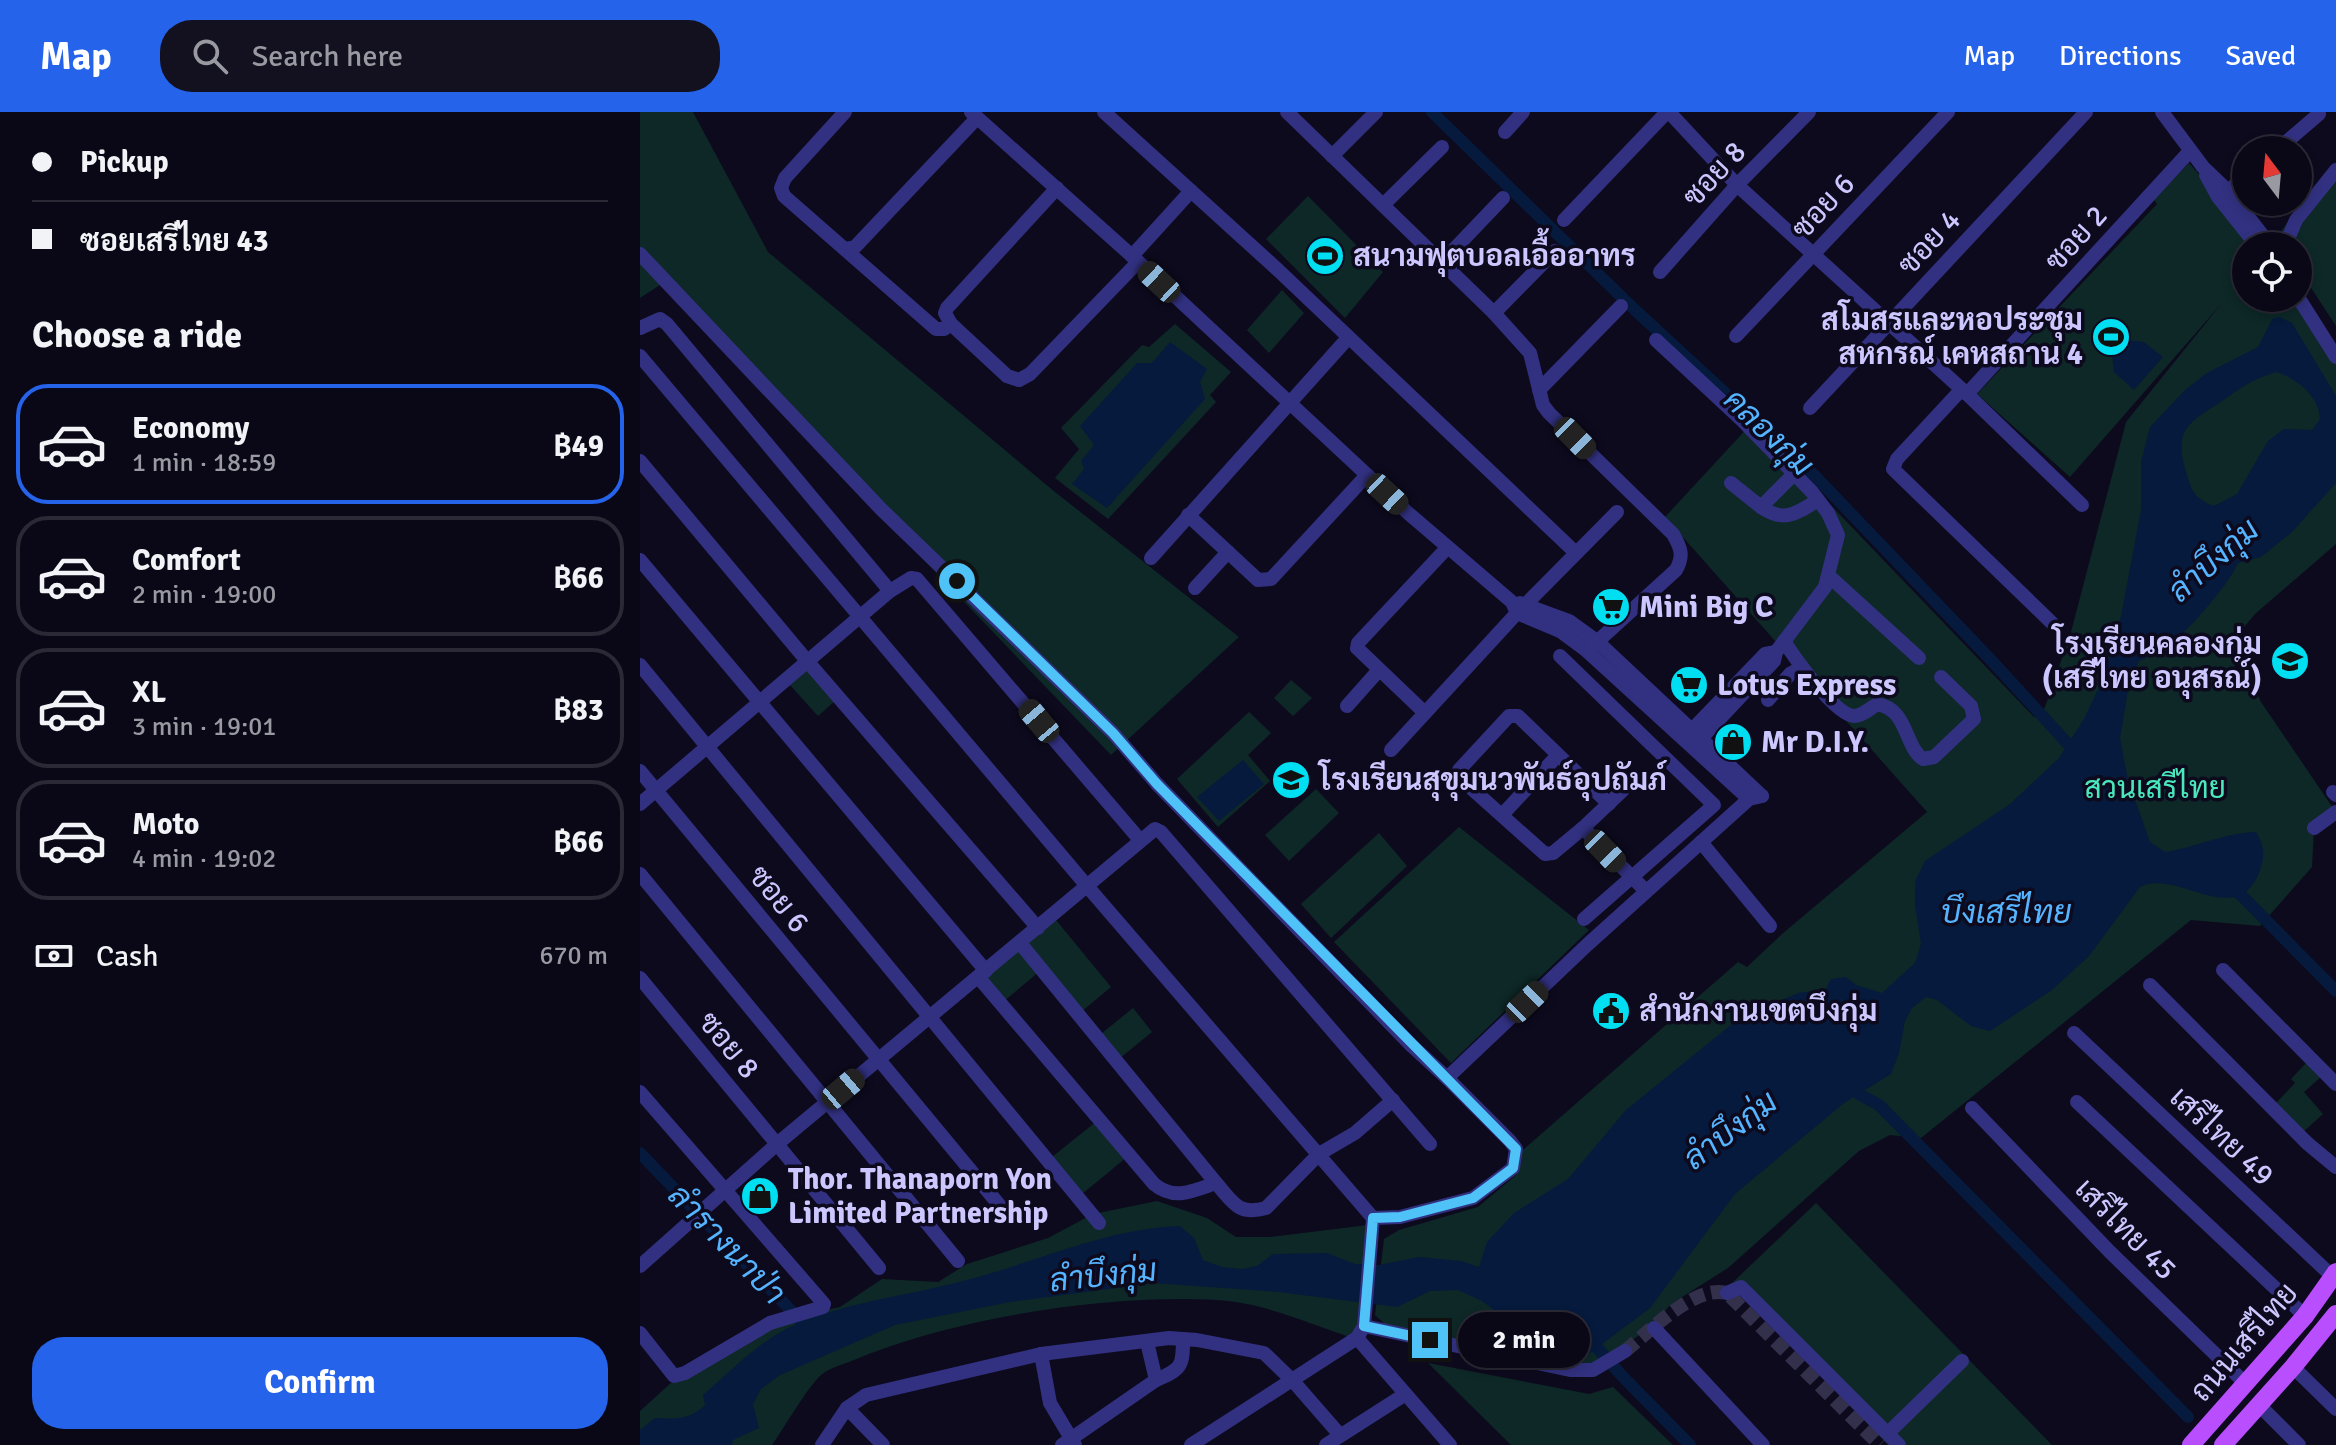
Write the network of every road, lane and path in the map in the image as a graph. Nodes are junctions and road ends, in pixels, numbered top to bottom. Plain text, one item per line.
1 (845, 112) edge
2 (1104, 112) edge
3 (1287, 112) edge
4 (1376, 112) edge
5 (1523, 112) edge
6 (1668, 112) edge
7 (1809, 112) edge
8 (1948, 112) edge
9 (2086, 112) edge
10 (2164, 113) edge
11 (2319, 114) edge
12 (974, 115) edge
13 (1505, 132) dead end
14 (2293, 136) edge
15 (1442, 147) dead end
16 (2190, 151) junction
17 (1332, 156) junction
18 (2203, 167) junction
19 (2336, 170) edge
20 (1737, 185) junction
21 (1057, 188) junction
22 (2232, 188) edge
23 (1191, 191) junction
24 (2228, 191) junction
25 (1503, 198) dead end
26 (1383, 205) junction
27 (1564, 220) dead end
28 (2246, 232) edge
29 (2260, 232) edge
30 (2291, 232) edge
31 (845, 249) junction
32 (1555, 251) dead end
33 (640, 254) edge
34 (1814, 255) junction
35 (1135, 259) junction
36 (1441, 263) junction
37 (1660, 272) dead end
38 (1621, 306) dead end
39 (2308, 312) edge
40 (1494, 313) junction
41 (951, 324) junction
42 (1887, 324) junction
43 (640, 328) edge
44 (1736, 336) dead end
45 (1348, 338) junction
46 (1656, 340) dead end
47 (640, 356) edge
48 (2336, 357) edge
49 (1539, 390) junction
50 (1964, 392) junction
51 (1289, 404) junction
52 (1810, 408) dead end
53 (640, 461) edge
54 (1794, 474) junction
55 (1367, 475) junction
56 (1731, 483) dead end
57 (1818, 500) junction
58 (2082, 505) dead end
59 (1761, 507) junction
60 (1617, 512) dead end
61 (1188, 515) junction
62 (1447, 548) junction
63 (1228, 552) junction
64 (1576, 553) junction
65 (1151, 558) dead end
66 (640, 560) edge
67 (1830, 577) junction
68 (1195, 588) dead end
69 (890, 591) junction
70 (1518, 606) junction
71 (862, 617) junction
72 (2052, 623) dead end
73 (1593, 646) junction
74 (1780, 647) junction
75 (1560, 656) dead end
76 (1919, 658) dead end
77 (808, 662) junction
78 (640, 665) edge
79 (1801, 668) junction
80 (1379, 670) junction
81 (1941, 677) dead end
82 (1768, 700) dead end
83 (761, 701) junction
84 (1347, 706) dead end
85 (1425, 713) junction
86 (1692, 738) junction
87 (708, 746) junction
88 (1391, 750) dead end
89 (1558, 755) junction
90 (1670, 760) junction
91 (640, 771) edge
92 (656, 790) junction
93 (1623, 790) dead end
94 (640, 804) edge
95 (1609, 804) junction
96 (2336, 812) edge
97 (1502, 815) junction
98 (1583, 828) junction
99 (2314, 828) dead end
100 (1140, 840) junction
101 (1701, 842) junction
102 (640, 874) edge
103 (1631, 878) junction
104 (1087, 886) junction
105 (1646, 891) junction
106 (1584, 919) dead end
107 (1770, 926) dead end
108 (1038, 928) junction
109 (1020, 943) junction
110 (2223, 970) dead end
111 (983, 974) junction
112 (640, 978) edge
113 (2150, 985) dead end
114 (929, 1019) junction
115 (2074, 1033) dead end
116 (878, 1060) junction
117 (1447, 1078) junction
118 (2336, 1084) edge
119 (640, 1092) edge
120 (1393, 1100) junction
121 (2077, 1102) dead end
122 (826, 1103) junction
123 (1972, 1108) dead end
124 (777, 1144) junction
125 (1430, 1144) dead end
126 (1319, 1154) junction
127 (2336, 1167) edge
128 (1216, 1183) junction
129 (725, 1189) junction
130 (1010, 1218) dead end
131 (1373, 1218) junction
132 (1099, 1223) dead end
133 (958, 1261) dead end
134 (640, 1266) edge
135 (879, 1268) dead end
136 (2335, 1275) edge
137 (1727, 1293) dead end
138 (2336, 1314) edge
139 (2305, 1316) junction
140 (1362, 1325) junction
141 (1654, 1328) dead end
142 (640, 1333) edge
143 (1183, 1339) junction
144 (1147, 1342) junction
145 (1625, 1351) tunnel mouth
146 (1041, 1354) junction
147 (1962, 1361) dead end
148 (2293, 1367) junction
149 (1156, 1380) junction
150 (1293, 1381) junction
151 (2246, 1384) junction
152 (1404, 1395) junction
153 (2259, 1405) junction
154 (847, 1408) junction
155 (2336, 1409) edge
156 (1888, 1433) junction
157 (1340, 1435) junction
158 (1070, 1443) edge
159 (822, 1445) edge
160 (883, 1445) edge
161 (1191, 1445) edge
162 (1326, 1445) edge
163 (1450, 1445) edge
164 (1763, 1445) edge
165 (1899, 1445) edge
166 (2191, 1445) edge
167 (2223, 1445) edge
168 (2299, 1445) edge

1 - 31 street
2 - 23 street
3 - 17 street
4 - 17 street
5 - 13 street
6 - 20 street
6 - 27 street
7 - 20 street, ซอย 8
8 - 34 street, ซอย 6
9 - 42 street, ซอย 4
10 - 16 street
11 - 14 street
12 - 21 street
12 - 31 street
15 - 26 street
16 - 18 street
16 - 50 street, ซอย 2
17 - 26 street
18 - 24 street
18 - 28 street
19 - 30 street
20 - 34 street
20 - 37 street, ซอย 8
21 - 35 street
21 - 41 street
22 - 24 street
23 - 35 street
23 - 45 street
24 - 29 street
25 - 36 street
26 - 36 street
31 - 41 street
32 - 40 street
33 - 117 street
34 - 42 street
34 - 44 street, ซอย 6
35 - 41 street
35 - 51 street
36 - 40 street
38 - 49 street
39 - 48 street
40 - 49 street
42 - 50 street
42 - 52 street, ซอย 4
43 - 69 street
45 - 51 street
45 - 64 street
46 - 54 street
47 - 71 street
49 - 73 street
50 - 58 street
50 - 72 street, ซอย 2
51 - 55 street
51 - 61 street
53 - 77 street
54 - 57 street
54 - 59 street
55 - 62 street
55 - 63 street
56 - 59 street
57 - 59 street
57 - 67 street
60 - 64 street
61 - 63 street
61 - 65 street
62 - 70 street
62 - 80 street
63 - 68 street
64 - 70 street
66 - 83 street
67 - 74 street
67 - 76 street
69 - 71 street
69 - 100 street
70 - 73 street
70 - 85 street
71 - 77 street
71 - 104 street
73 - 86 street
74 - 79 street
74 - 86 street
75 - 90 street
77 - 83 street
77 - 108 street
78 - 87 street
79 - 81 street
79 - 82 street
80 - 84 street
80 - 85 street
83 - 87 street
83 - 111 street
85 - 88 street
86 - 90 street
86 - 101 street
87 - 92 street
87 - 114 street
89 - 95 street
89 - 97 street
89 - 97 street
90 - 103 street
91 - 92 street, ซอย 6
92 - 94 street
92 - 116 street, ซอย 6
93 - 95 street
95 - 98 street
96 - 99 street
97 - 98 street
98 - 103 street
100 - 104 street
100 - 120 street
101 - 105 street
101 - 107 street
102 - 122 street
103 - 105 street
103 - 106 street
104 - 108 street
104 - 126 street
105 - 117 street
108 - 109 street
109 - 111 street
109 - 128 street
110 - 118 street
111 - 114 street
111 - 128 street
112 - 124 street, ซอย 8
113 - 127 street
114 - 116 street
114 - 132 street
115 - 136 street, เสรีไทย 49
116 - 122 street
116 - 130 street, ซอย 6
117 - 131 street
119 - 129 street
120 - 125 street
120 - 126 street
121 - 139 street
122 - 124 street
122 - 133 street
123 - 151 street, เสรีไทย 45
124 - 129 street
124 - 135 street, ซอย 8
126 - 128 street
126 - 131 street
129 - 134 street
129 - 142 street
131 - 140 street
136 - 139 main road, ถนนเสรีไทย
137 - 156 street
138 - 148 main road, ถนนเสรีไทย
139 - 151 main road, ถนนเสรีไทย
140 - 145 street
140 - 150 street
140 - 152 street
141 - 164 street
143 - 144 street
143 - 149 street
143 - 150 street
144 - 146 street
144 - 149 street
146 - 154 street
146 - 158 street
147 - 156 street
148 - 153 main road, ถนนเสรีไทย
148 - 155 street
149 - 158 street
150 - 157 street
150 - 161 street
151 - 166 main road, ถนนเสรีไทย
152 - 157 street
152 - 163 street
153 - 167 main road, ถนนเสรีไทย
153 - 168 street
154 - 159 street
154 - 160 street
156 - 165 street
157 - 162 street

